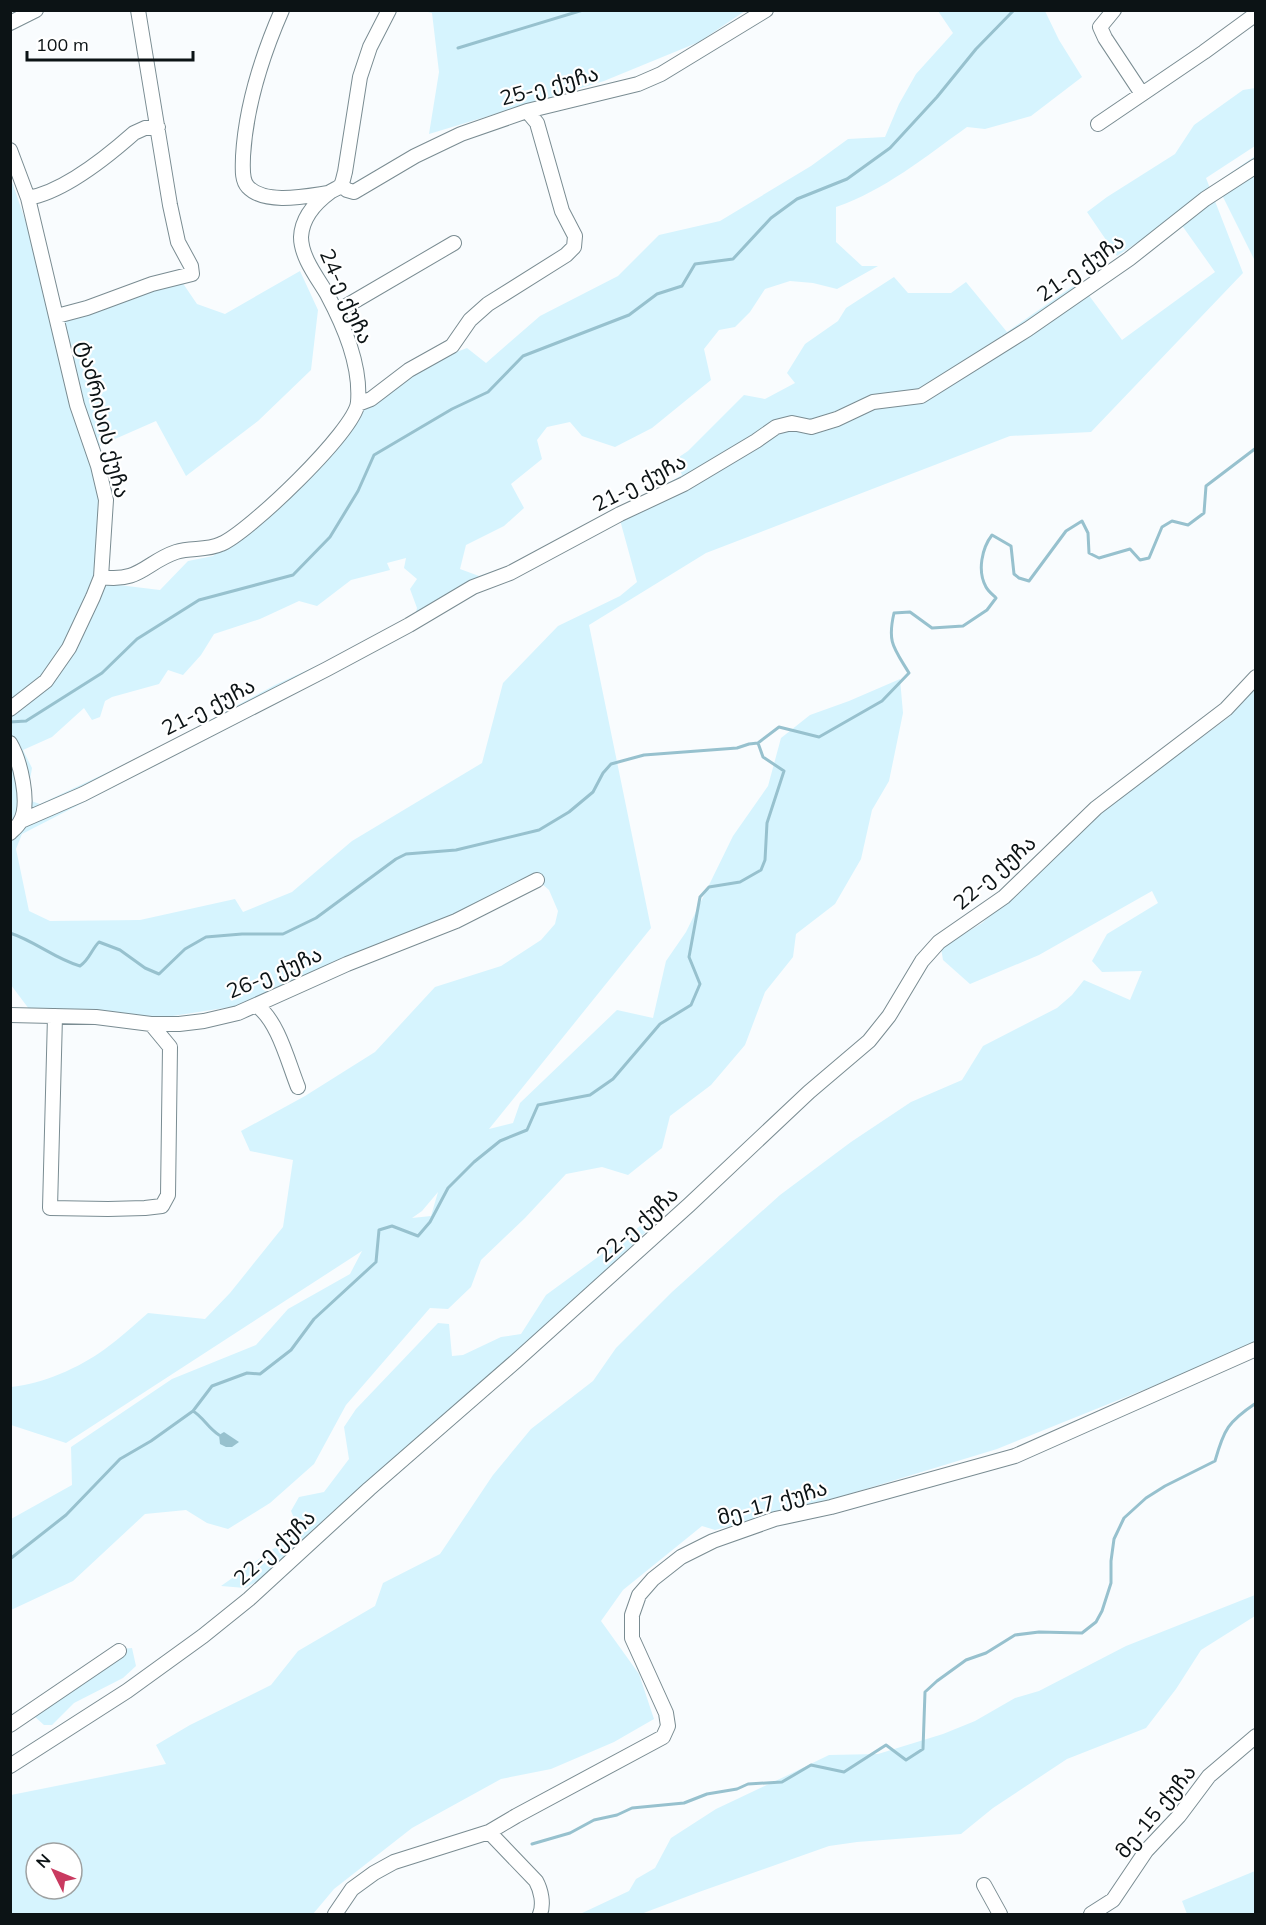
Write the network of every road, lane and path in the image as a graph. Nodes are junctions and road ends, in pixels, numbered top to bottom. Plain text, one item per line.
1 (36, 10) edge
2 (138, 10) edge
3 (282, 10) edge
4 (388, 10) edge
5 (766, 10) edge
6 (1114, 10) edge
7 (1256, 14) edge
8 (10, 23) edge
9 (1142, 94) junction
10 (527, 111) junction
11 (1098, 123) dead end
12 (158, 127) junction
13 (10, 150) edge
14 (1256, 166) edge
15 (341, 185) junction
16 (328, 194) junction
17 (28, 198) junction
18 (454, 243) dead end
19 (336, 312) junction
20 (57, 316) junction
21 (358, 405) junction
22 (101, 577) junction
23 (1256, 677) edge
24 (10, 710) edge
25 (10, 743) edge
26 (21, 821) junction
27 (10, 833) edge
28 (537, 880) dead end
29 (257, 1006) junction
30 (10, 1016) edge
31 (55, 1016) junction
32 (151, 1024) junction
33 (298, 1087) dead end
34 (1256, 1349) edge
35 (119, 1651) dead end
36 (10, 1725) edge
37 (1256, 1737) edge
38 (10, 1766) edge
39 (489, 1832) junction
40 (984, 1885) dead end
41 (335, 1914) edge
42 (540, 1914) edge
43 (1000, 1914) edge
44 (1091, 1914) edge

1 - 8 street
2 - 12 street
3 - 16 street
4 - 15 street
5 - 10 street, 25-ე ქუჩა
6 - 9 street
7 - 9 street
9 - 11 street
10 - 15 street, 25-ე ქუჩა
10 - 21 street
12 - 17 street
12 - 20 street
13 - 17 street, ტაძრისის ქუჩა
14 - 26 street, 21-ე ქუჩა
15 - 16 street, 24-ე ქუჩა
16 - 19 street, 24-ე ქუჩა
17 - 20 street, ტაძრისის ქუჩა
18 - 19 street
19 - 21 street, 24-ე ქუჩა
20 - 22 street, ტაძრისის ქუჩა
21 - 22 street
22 - 24 street, ტაძრისის ქუჩა
23 - 38 street, 22-ე ქუჩა
25 - 26 street
26 - 27 street
28 - 29 street, 26-ე ქუჩა
29 - 32 street, 26-ე ქუჩა
29 - 33 street
30 - 31 street, 26-ე ქუჩა
31 - 32 street, 26-ე ქუჩა
31 - 32 street
34 - 39 street, მე-17 ქუჩა
35 - 36 street
37 - 44 street, მე-15 ქუჩა
39 - 41 street, მე-17 ქუჩა
39 - 42 street
40 - 43 street

